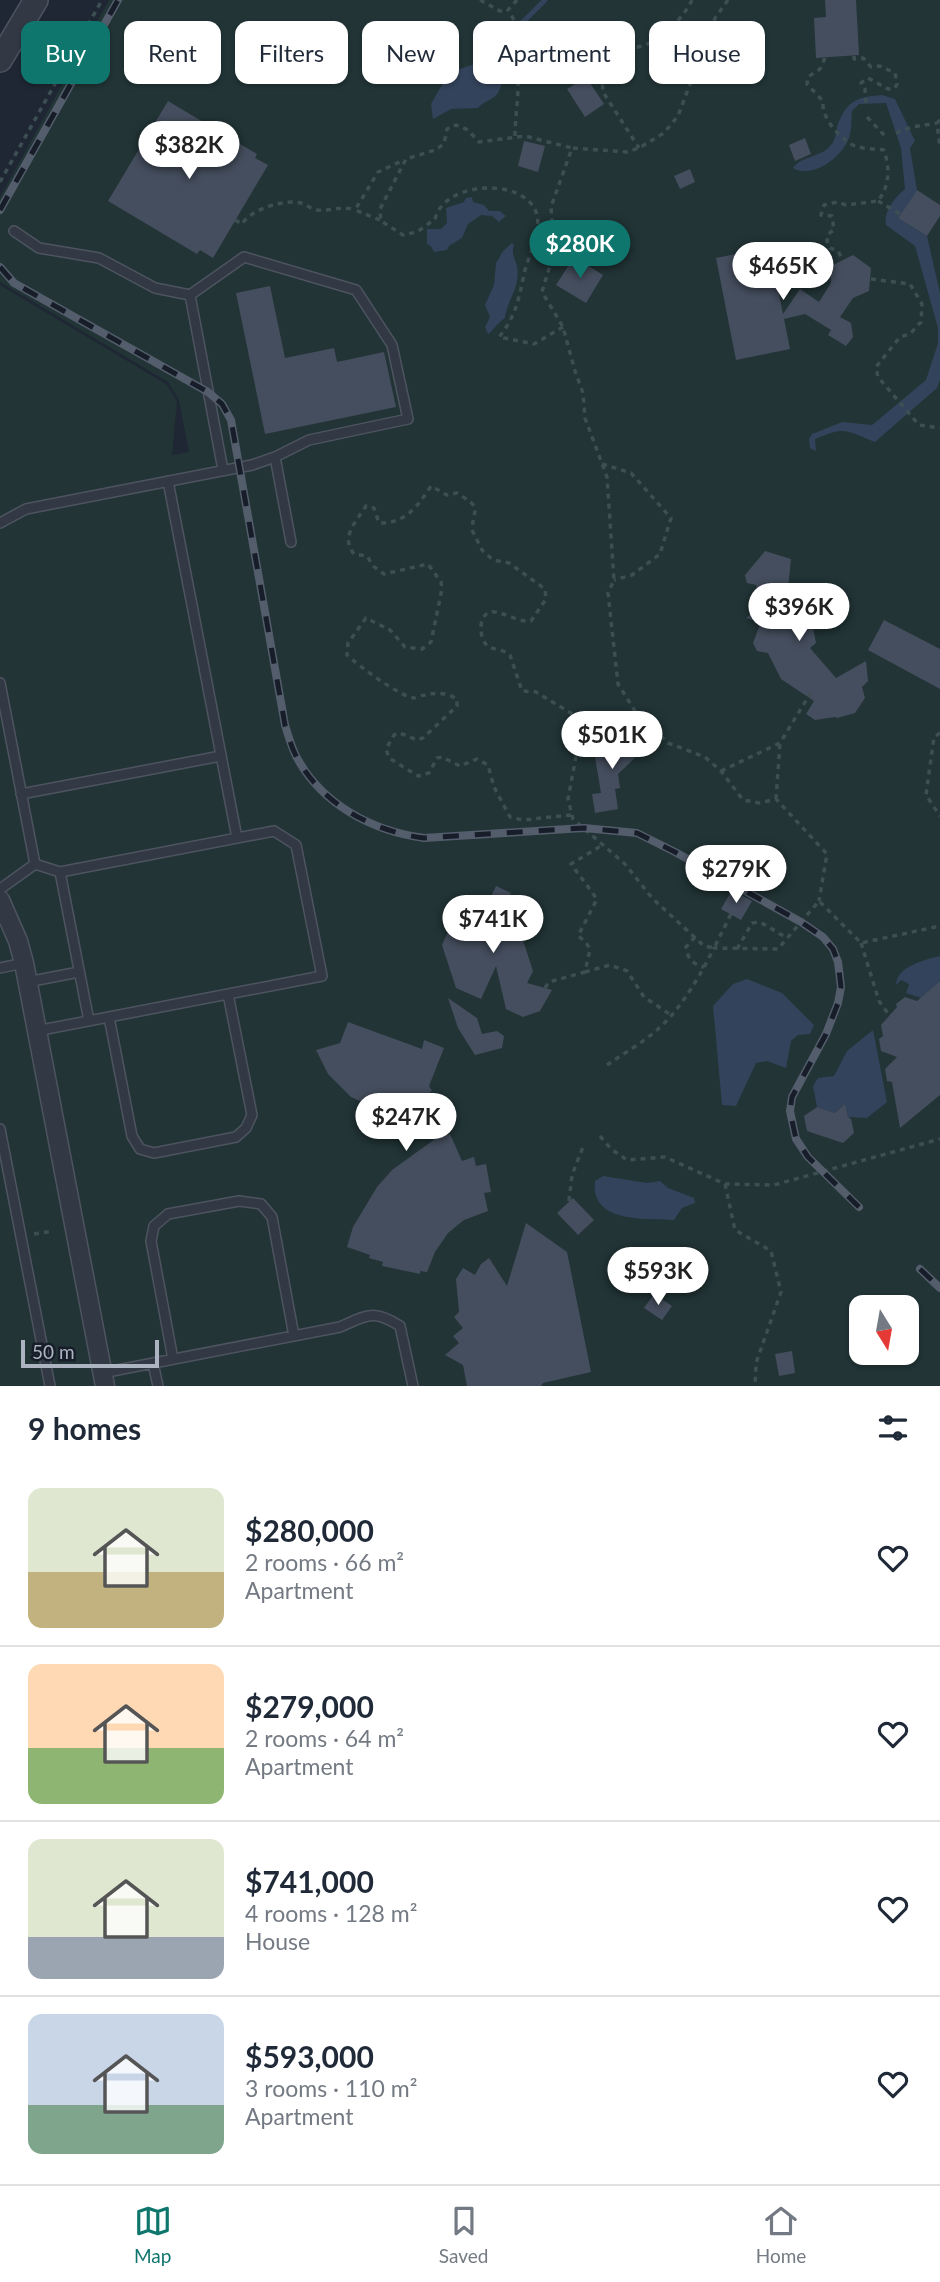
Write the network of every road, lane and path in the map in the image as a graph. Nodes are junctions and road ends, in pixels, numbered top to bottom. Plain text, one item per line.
1 (36, 0) edge
2 (102, 0) edge
3 (480, 0) edge
4 (517, 0) edge
5 (692, 0) edge
6 (728, 0) edge
7 (508, 10) junction
8 (514, 21) edge
9 (635, 48) edge
10 (854, 56) dead end
11 (825, 58) dead end
12 (0, 60) edge
13 (518, 84) edge
14 (602, 84) edge
15 (866, 106) dead end
16 (867, 117) dead end
17 (938, 122) edge
18 (895, 133) dead end
19 (515, 136) junction
20 (888, 136) dead end
21 (940, 147) edge
22 (572, 148) junction
23 (639, 148) junction
24 (406, 159) junction
25 (0, 182) edge
26 (878, 201) junction
27 (355, 210) junction
28 (901, 215) dead end
29 (235, 220) dead end
30 (381, 221) junction
31 (14, 231) dead end
32 (843, 260) dead end
33 (871, 279) dead end
34 (190, 295) junction
35 (563, 327) junction
36 (940, 428) edge
37 (275, 457) junction
38 (602, 464) junction
39 (223, 470) junction
40 (168, 481) junction
41 (0, 523) edge
42 (290, 542) dead end
43 (614, 580) junction
44 (0, 683) edge
45 (810, 694) dead end
46 (635, 711) junction
47 (940, 733) edge
48 (780, 743) junction
49 (578, 746) junction
50 (221, 756) junction
51 (722, 771) junction
52 (21, 794) junction
53 (776, 799) junction
54 (571, 815) junction
55 (940, 816) edge
56 (237, 838) junction
57 (604, 844) junction
58 (35, 864) junction
59 (60, 873) junction
60 (0, 889) edge
61 (0, 900) edge
62 (819, 901) junction
63 (731, 914) dead end
64 (940, 926) edge
65 (695, 937) junction
66 (787, 939) junction
67 (861, 943) junction
68 (714, 948) junction
69 (737, 948) junction
70 (24, 963) junction
71 (704, 967) junction
72 (0, 968) edge
73 (79, 972) junction
74 (585, 972) junction
75 (27, 982) junction
76 (545, 988) dead end
77 (228, 994) junction
78 (671, 1015) junction
79 (889, 1015) dead end
80 (109, 1017) junction
81 (89, 1021) junction
82 (35, 1031) junction
83 (607, 1065) dead end
84 (0, 1129) edge
85 (600, 1136) dead end
86 (940, 1139) edge
87 (583, 1147) dead end
88 (725, 1184) junction
89 (569, 1201) dead end
90 (53, 1231) dead end
91 (21, 1237) junction
92 (294, 1336) junction
93 (173, 1359) junction
94 (153, 1363) junction
95 (103, 1379) edge
96 (50, 1386) edge
97 (158, 1386) edge
98 (413, 1386) edge
99 (755, 1386) edge

1 - 12 street
2 - 25 path
3 - 7 path
4 - 7 path
5 - 9 path
6 - 23 path
7 - 8 path
10 - 15 path
11 - 26 path
13 - 19 path
14 - 23 path
16 - 20 path
17 - 18 path
17 - 21 path
19 - 22 path
19 - 24 path
22 - 23 path
22 - 35 path
24 - 27 path
24 - 30 path
26 - 28 path
26 - 32 path
27 - 29 path
27 - 30 path
30 - 35 path
31 - 34 lane
33 - 36 path
34 - 37 lane
34 - 39 lane
35 - 38 path
37 - 39 lane
37 - 42 lane
38 - 43 path
38 - 43 path
39 - 40 lane
40 - 41 lane
40 - 50 lane
43 - 46 path
44 - 52 lane
45 - 48 path
46 - 49 path
46 - 51 path
47 - 55 path
48 - 51 path
48 - 53 path
49 - 54 path
49 - 54 path
50 - 52 lane
50 - 56 lane
51 - 53 path
52 - 58 lane
53 - 62 path
54 - 57 path
56 - 59 lane
56 - 77 lane
57 - 65 path
57 - 74 path
58 - 59 lane
58 - 60 lane
59 - 73 lane
61 - 70 street
62 - 66 path
62 - 67 path
63 - 68 path
64 - 67 path
65 - 68 path
65 - 71 path
66 - 69 path
66 - 69 path
67 - 79 path
68 - 69 path
68 - 71 path
70 - 72 lane
70 - 75 street
71 - 78 path
73 - 75 lane
73 - 81 lane
74 - 76 path
74 - 78 path
75 - 82 street
77 - 80 lane
77 - 80 lane
78 - 83 path
80 - 81 lane
81 - 82 lane
82 - 95 street
84 - 91 lane
85 - 88 path
86 - 88 path
87 - 89 path
88 - 99 path
90 - 91 path
91 - 96 lane
92 - 93 lane
92 - 93 lane
92 - 98 lane
93 - 94 lane
94 - 95 lane
94 - 97 lane

